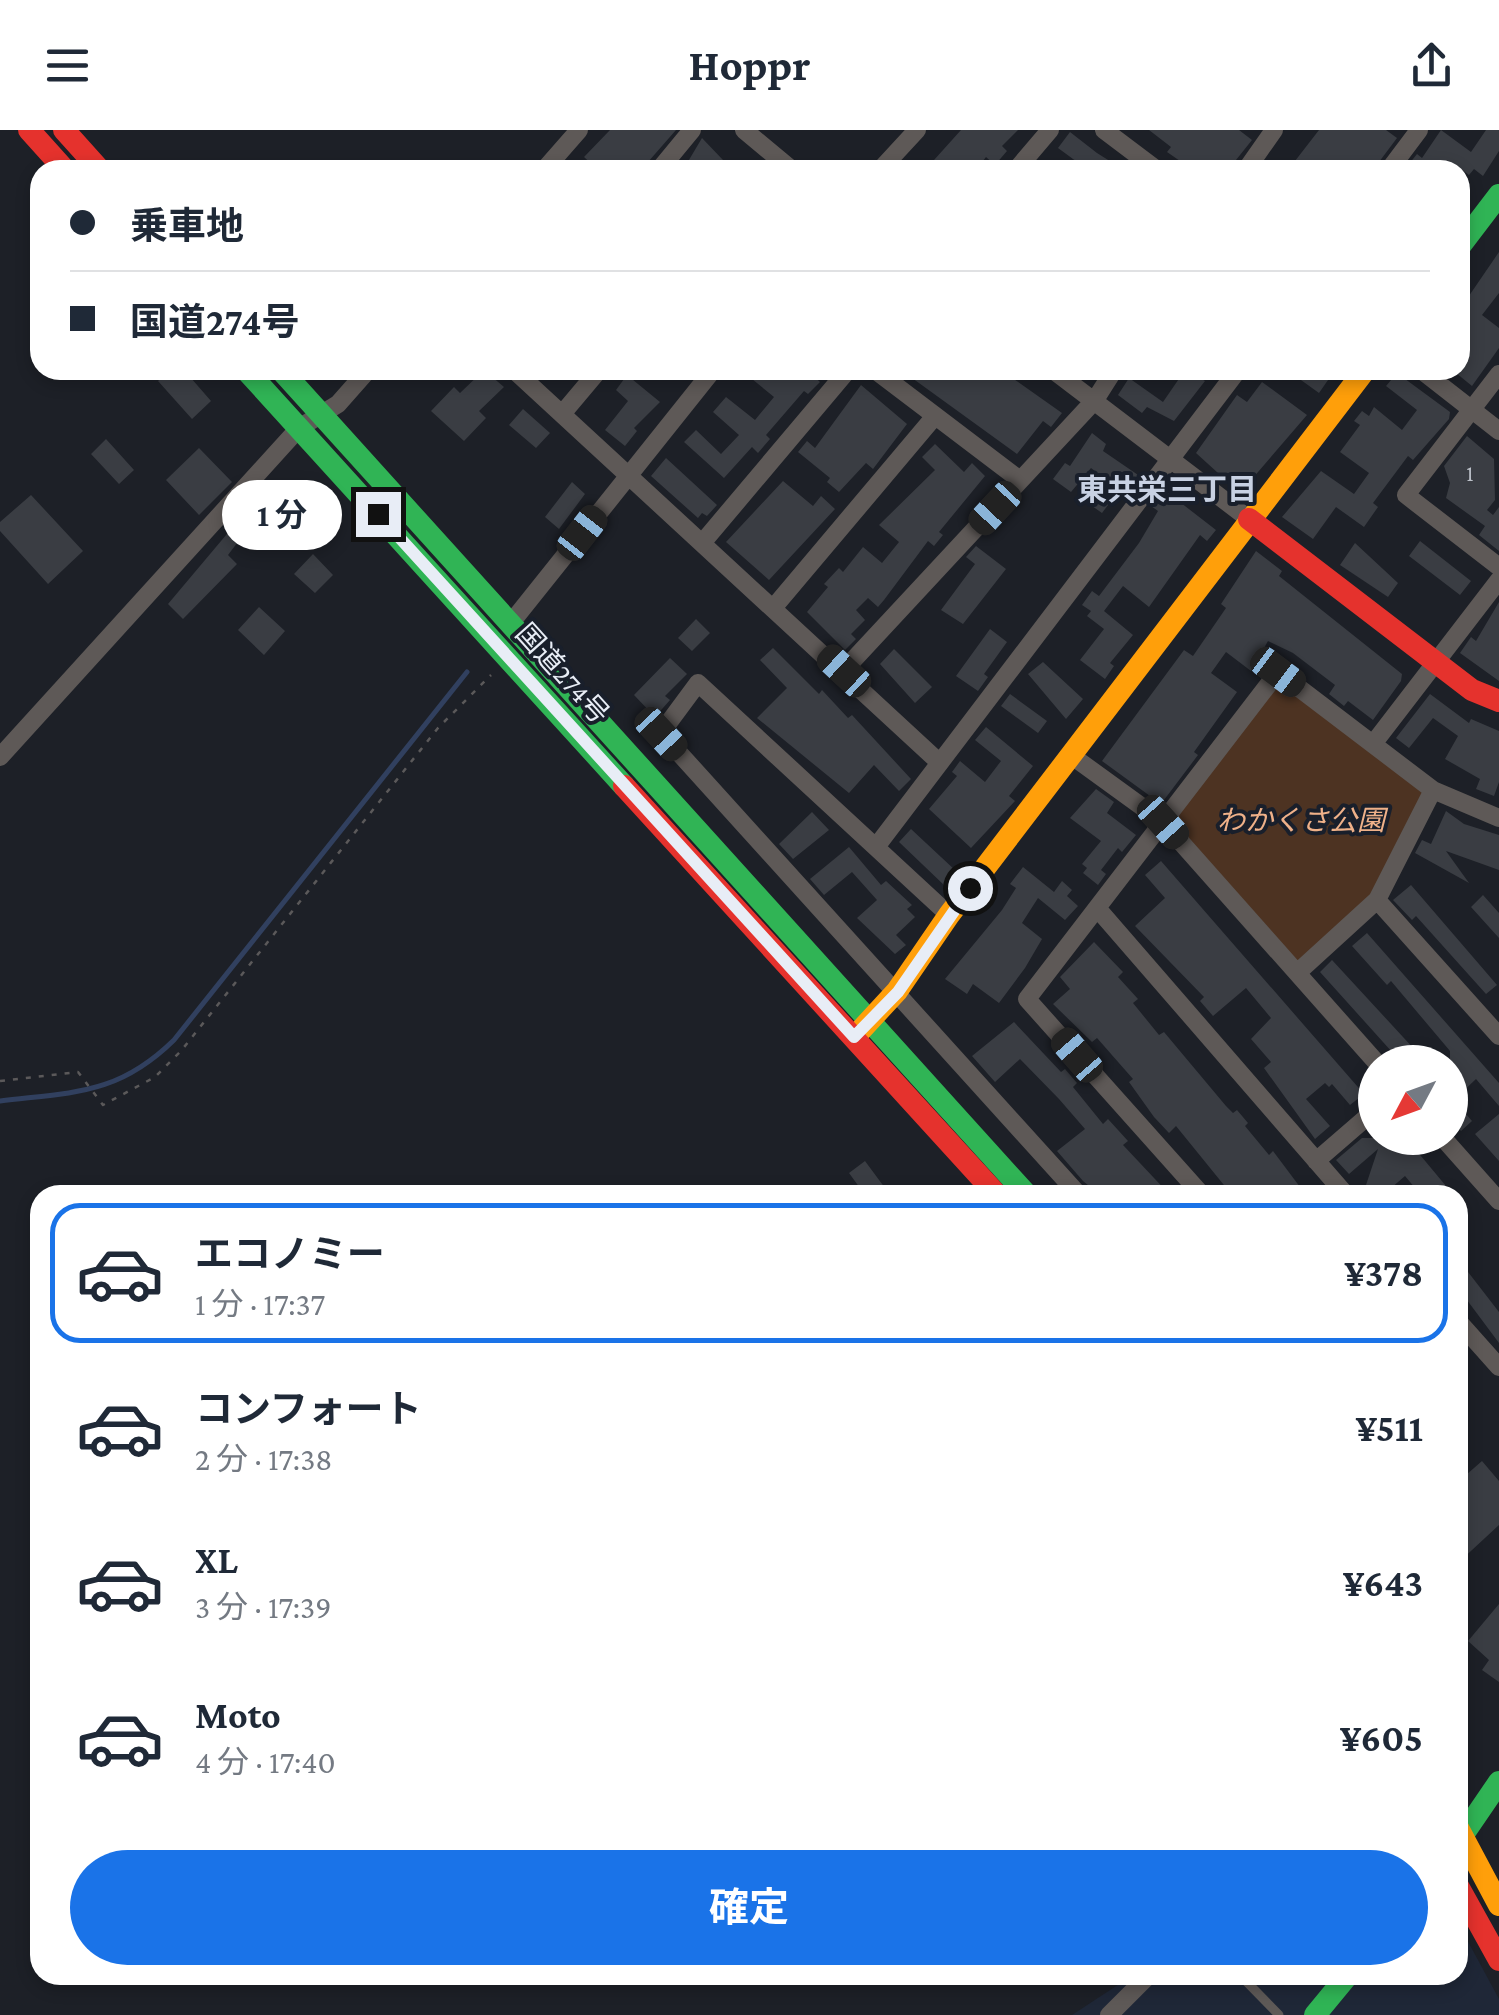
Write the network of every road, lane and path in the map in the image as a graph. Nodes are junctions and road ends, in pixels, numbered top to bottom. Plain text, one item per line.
1 (29, 130) edge
2 (64, 130) edge
3 (578, 130) edge
4 (692, 130) edge
5 (744, 130) edge
6 (917, 130) edge
7 (1050, 130) edge
8 (1104, 130) edge
9 (1274, 130) edge
10 (1419, 130) edge
11 (56, 160) edge
12 (91, 160) edge
13 (552, 160) edge
14 (666, 160) edge
15 (772, 160) edge
16 (889, 160) edge
17 (1024, 160) edge
18 (1144, 160) edge
19 (1253, 160) edge
20 (1396, 160) edge
21 (1499, 195) edge
22 (1470, 233) edge
23 (1499, 374) edge
24 (255, 380) edge
25 (291, 380) edge
26 (359, 380) edge
27 (525, 380) edge
28 (591, 380) edge
29 (705, 380) edge
30 (840, 380) edge
31 (888, 380) edge
32 (1066, 380) edge
33 (1107, 380) edge
34 (1230, 380) edge
35 (1356, 380) edge
36 (1434, 380) edge
37 (1094, 400) junction
38 (1472, 409) junction
39 (321, 413) junction
40 (562, 414) junction
41 (935, 416) junction
42 (299, 428) junction
43 (1499, 430) edge
44 (1170, 460) junction
45 (629, 473) junction
46 (1020, 480) junction
47 (1249, 519) junction
48 (703, 542) junction
49 (1499, 567) edge
50 (1499, 580) edge
51 (774, 607) junction
52 (511, 623) junction
53 (508, 658) junction
54 (1436, 662) junction
55 (844, 671) junction
56 (1499, 701) edge
57 (1373, 744) junction
58 (1072, 756) junction
59 (0, 757) edge
60 (940, 763) junction
61 (1434, 790) junction
62 (1499, 818) edge
63 (1163, 822) junction
64 (876, 847) junction
65 (1377, 900) junction
66 (1096, 908) junction
67 (949, 915) junction
68 (1296, 973) junction
69 (898, 992) junction
70 (872, 1019) junction
71 (1499, 1036) edge
72 (854, 1037) junction
73 (1361, 1045) edge
74 (0, 1082) edge
75 (1358, 1125) edge
76 (1458, 1155) edge
77 (1316, 1161) junction
78 (987, 1185) edge
79 (1018, 1185) edge
80 (1069, 1185) edge
81 (1193, 1185) edge
82 (1337, 1185) edge
83 (1499, 1201) edge
84 (1468, 1331) edge
85 (1499, 1367) edge
86 (1499, 1782) edge
87 (1468, 1823) edge
88 (1468, 1851) edge
89 (1468, 1904) edge
90 (1499, 1905) edge
91 (1499, 1960) edge
92 (1139, 1985) edge
93 (1250, 1985) edge
94 (1340, 1985) edge
95 (1110, 2015) edge
96 (1280, 2015) edge
97 (1315, 2015) edge

1 - 11 main road
2 - 12 main road
3 - 13 street
4 - 14 street
5 - 15 street
6 - 16 street
7 - 17 street
8 - 18 street
9 - 19 street
10 - 20 street
21 - 22 main road
23 - 38 street
24 - 42 main road, 国道274号
25 - 39 main road, 国道274号
26 - 39 street
27 - 40 street
28 - 40 street
29 - 45 street
30 - 48 street
31 - 41 street
32 - 37 street
33 - 37 street
34 - 44 street
35 - 47 main road
36 - 38 street
37 - 44 street
37 - 46 street
38 - 43 street
38 - 49 street
39 - 42 street
39 - 52 main road, 国道274号
40 - 45 street
41 - 46 street
41 - 51 street
42 - 53 main road, 国道274号
42 - 59 street
44 - 47 street
44 - 60 street
45 - 48 street
45 - 52 street
46 - 55 street
47 - 54 main road
47 - 58 main road
48 - 51 street
50 - 54 street
51 - 55 street
52 - 70 main road, 国道274号
53 - 72 main road, 国道274号
53 - 74 path
54 - 56 main road
54 - 57 street
55 - 60 street
57 - 61 street
57 - 63 street
58 - 63 street
58 - 67 main road
60 - 64 street
61 - 62 street
61 - 65 street
63 - 66 street
63 - 68 street
64 - 67 street
64 - 69 street
65 - 68 street
65 - 71 street
66 - 77 street
66 - 81 street
67 - 69 main road
68 - 73 street
69 - 70 main road
69 - 80 street
70 - 72 main road
70 - 79 main road, 国道274号
72 - 78 main road, 国道274号
75 - 77 street
76 - 83 street
77 - 82 street
84 - 85 street
86 - 87 main road
88 - 90 main road
89 - 91 main road
92 - 95 street
93 - 96 lane
94 - 97 main road

